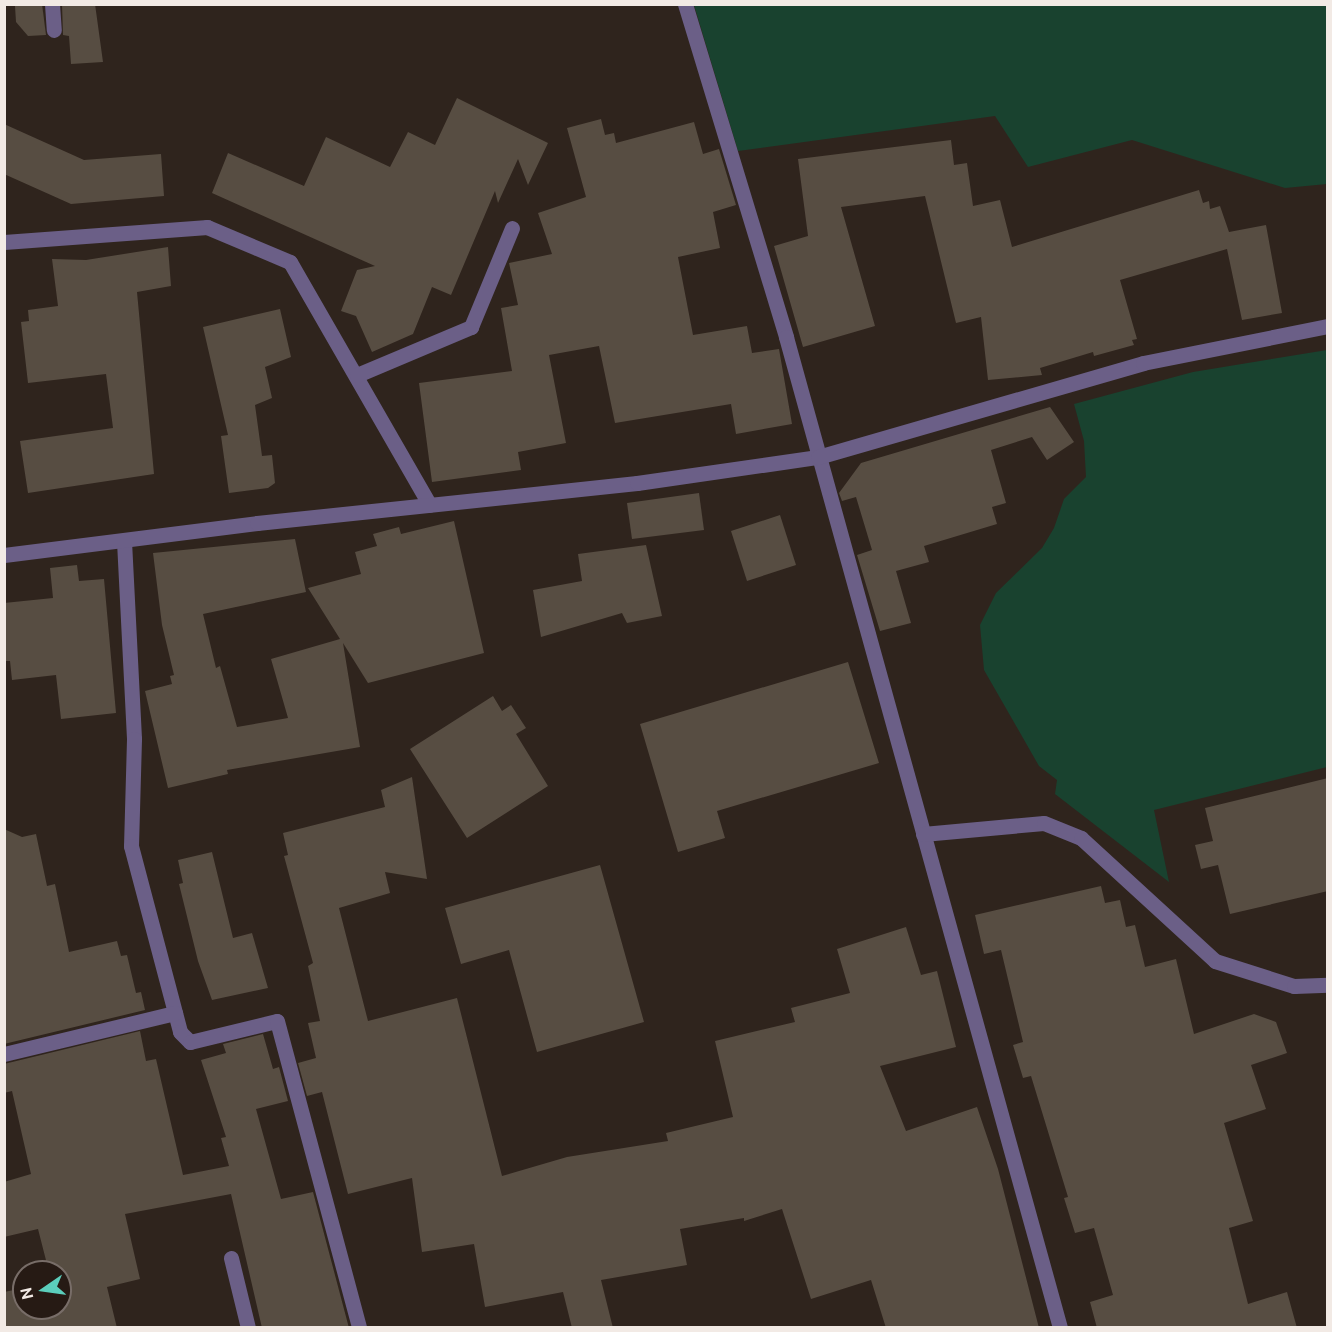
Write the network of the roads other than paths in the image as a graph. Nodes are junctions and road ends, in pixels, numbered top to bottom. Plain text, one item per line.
1 (52, 4) edge
2 (685, 4) edge
3 (54, 30) dead end
4 (512, 228) dead end
5 (4, 242) edge
6 (1328, 326) edge
7 (357, 375) junction
8 (818, 457) junction
9 (430, 505) junction
10 (124, 541) junction
11 (4, 555) edge
12 (923, 834) junction
13 (1328, 985) edge
14 (175, 1013) junction
15 (4, 1054) edge
16 (231, 1258) dead end
17 (248, 1328) edge
18 (359, 1328) edge
19 (1060, 1328) edge

1 - 3 street
2 - 8 street
4 - 7 street
5 - 7 street
6 - 8 street
7 - 9 street
8 - 9 street
8 - 12 street
9 - 10 street
10 - 11 street
10 - 14 street
12 - 13 street
12 - 19 street
14 - 15 street
14 - 18 street
16 - 17 street

